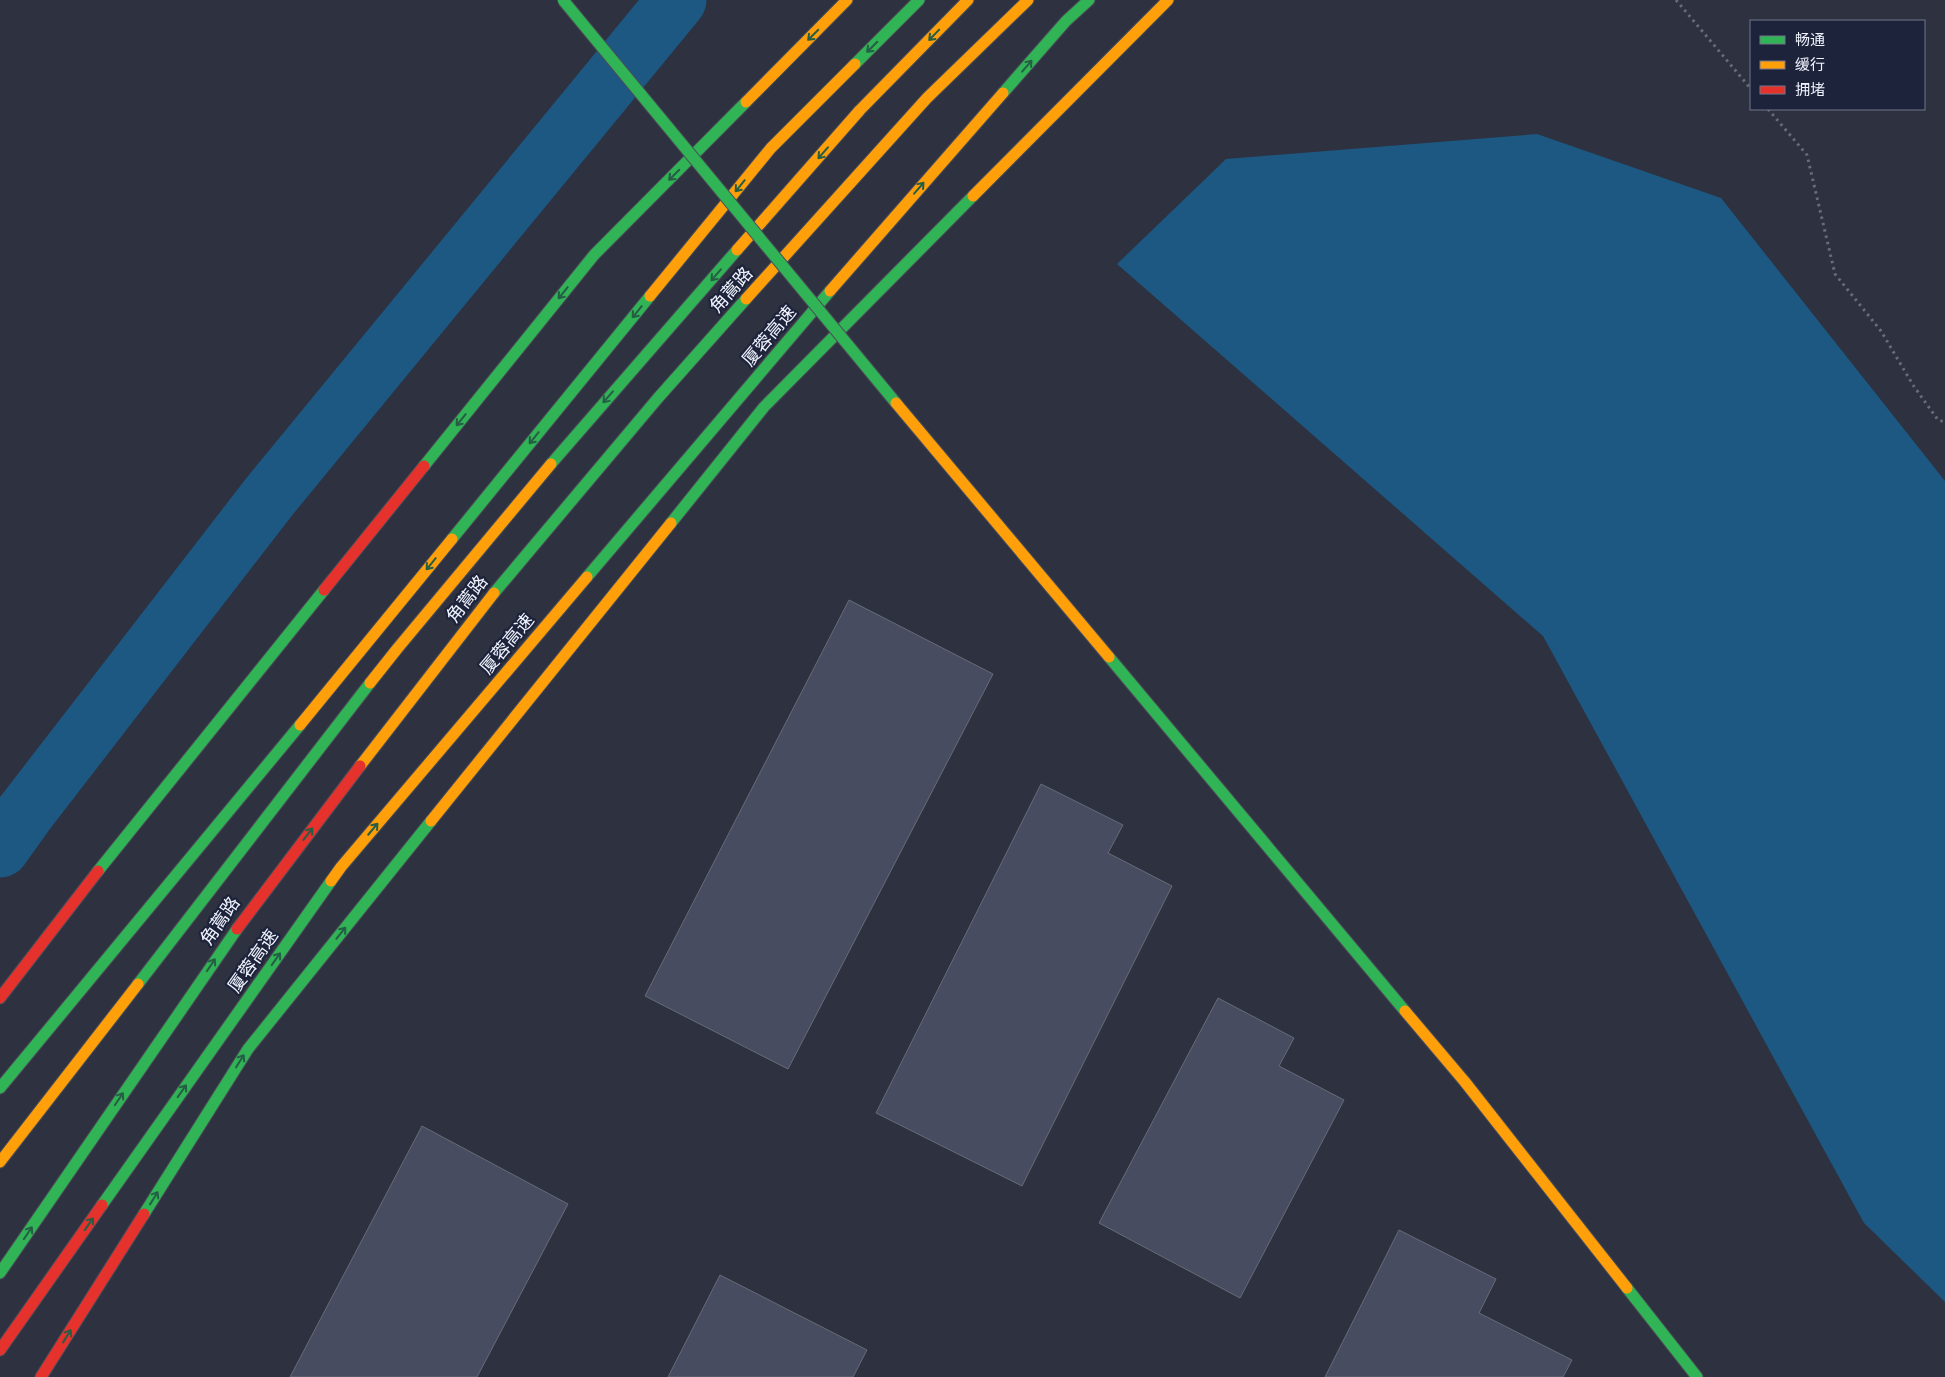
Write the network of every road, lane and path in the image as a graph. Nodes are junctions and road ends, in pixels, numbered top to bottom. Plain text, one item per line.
1 (562, 0) edge
2 (847, 0) edge
3 (919, 0) edge
4 (968, 0) edge
5 (1028, 0) edge
6 (1090, 0) edge
7 (1168, 0) edge
8 (1676, 0) edge
9 (1750, 88) edge
10 (1769, 110) edge
11 (1945, 422) edge
12 (0, 998) edge
13 (0, 1088) edge
14 (0, 1162) edge
15 (0, 1273) edge
16 (0, 1350) edge
17 (41, 1377) edge
18 (1697, 1377) edge

1 - 18 main road, bridge
2 -> 12 main road
3 -> 13 main road
4 -> 14 main road, 角蒿路
15 -> 5 main road, 角蒿路
16 -> 6 main road, 厦蓉高速
17 -> 7 main road
8 - 9 path
10 - 11 path

